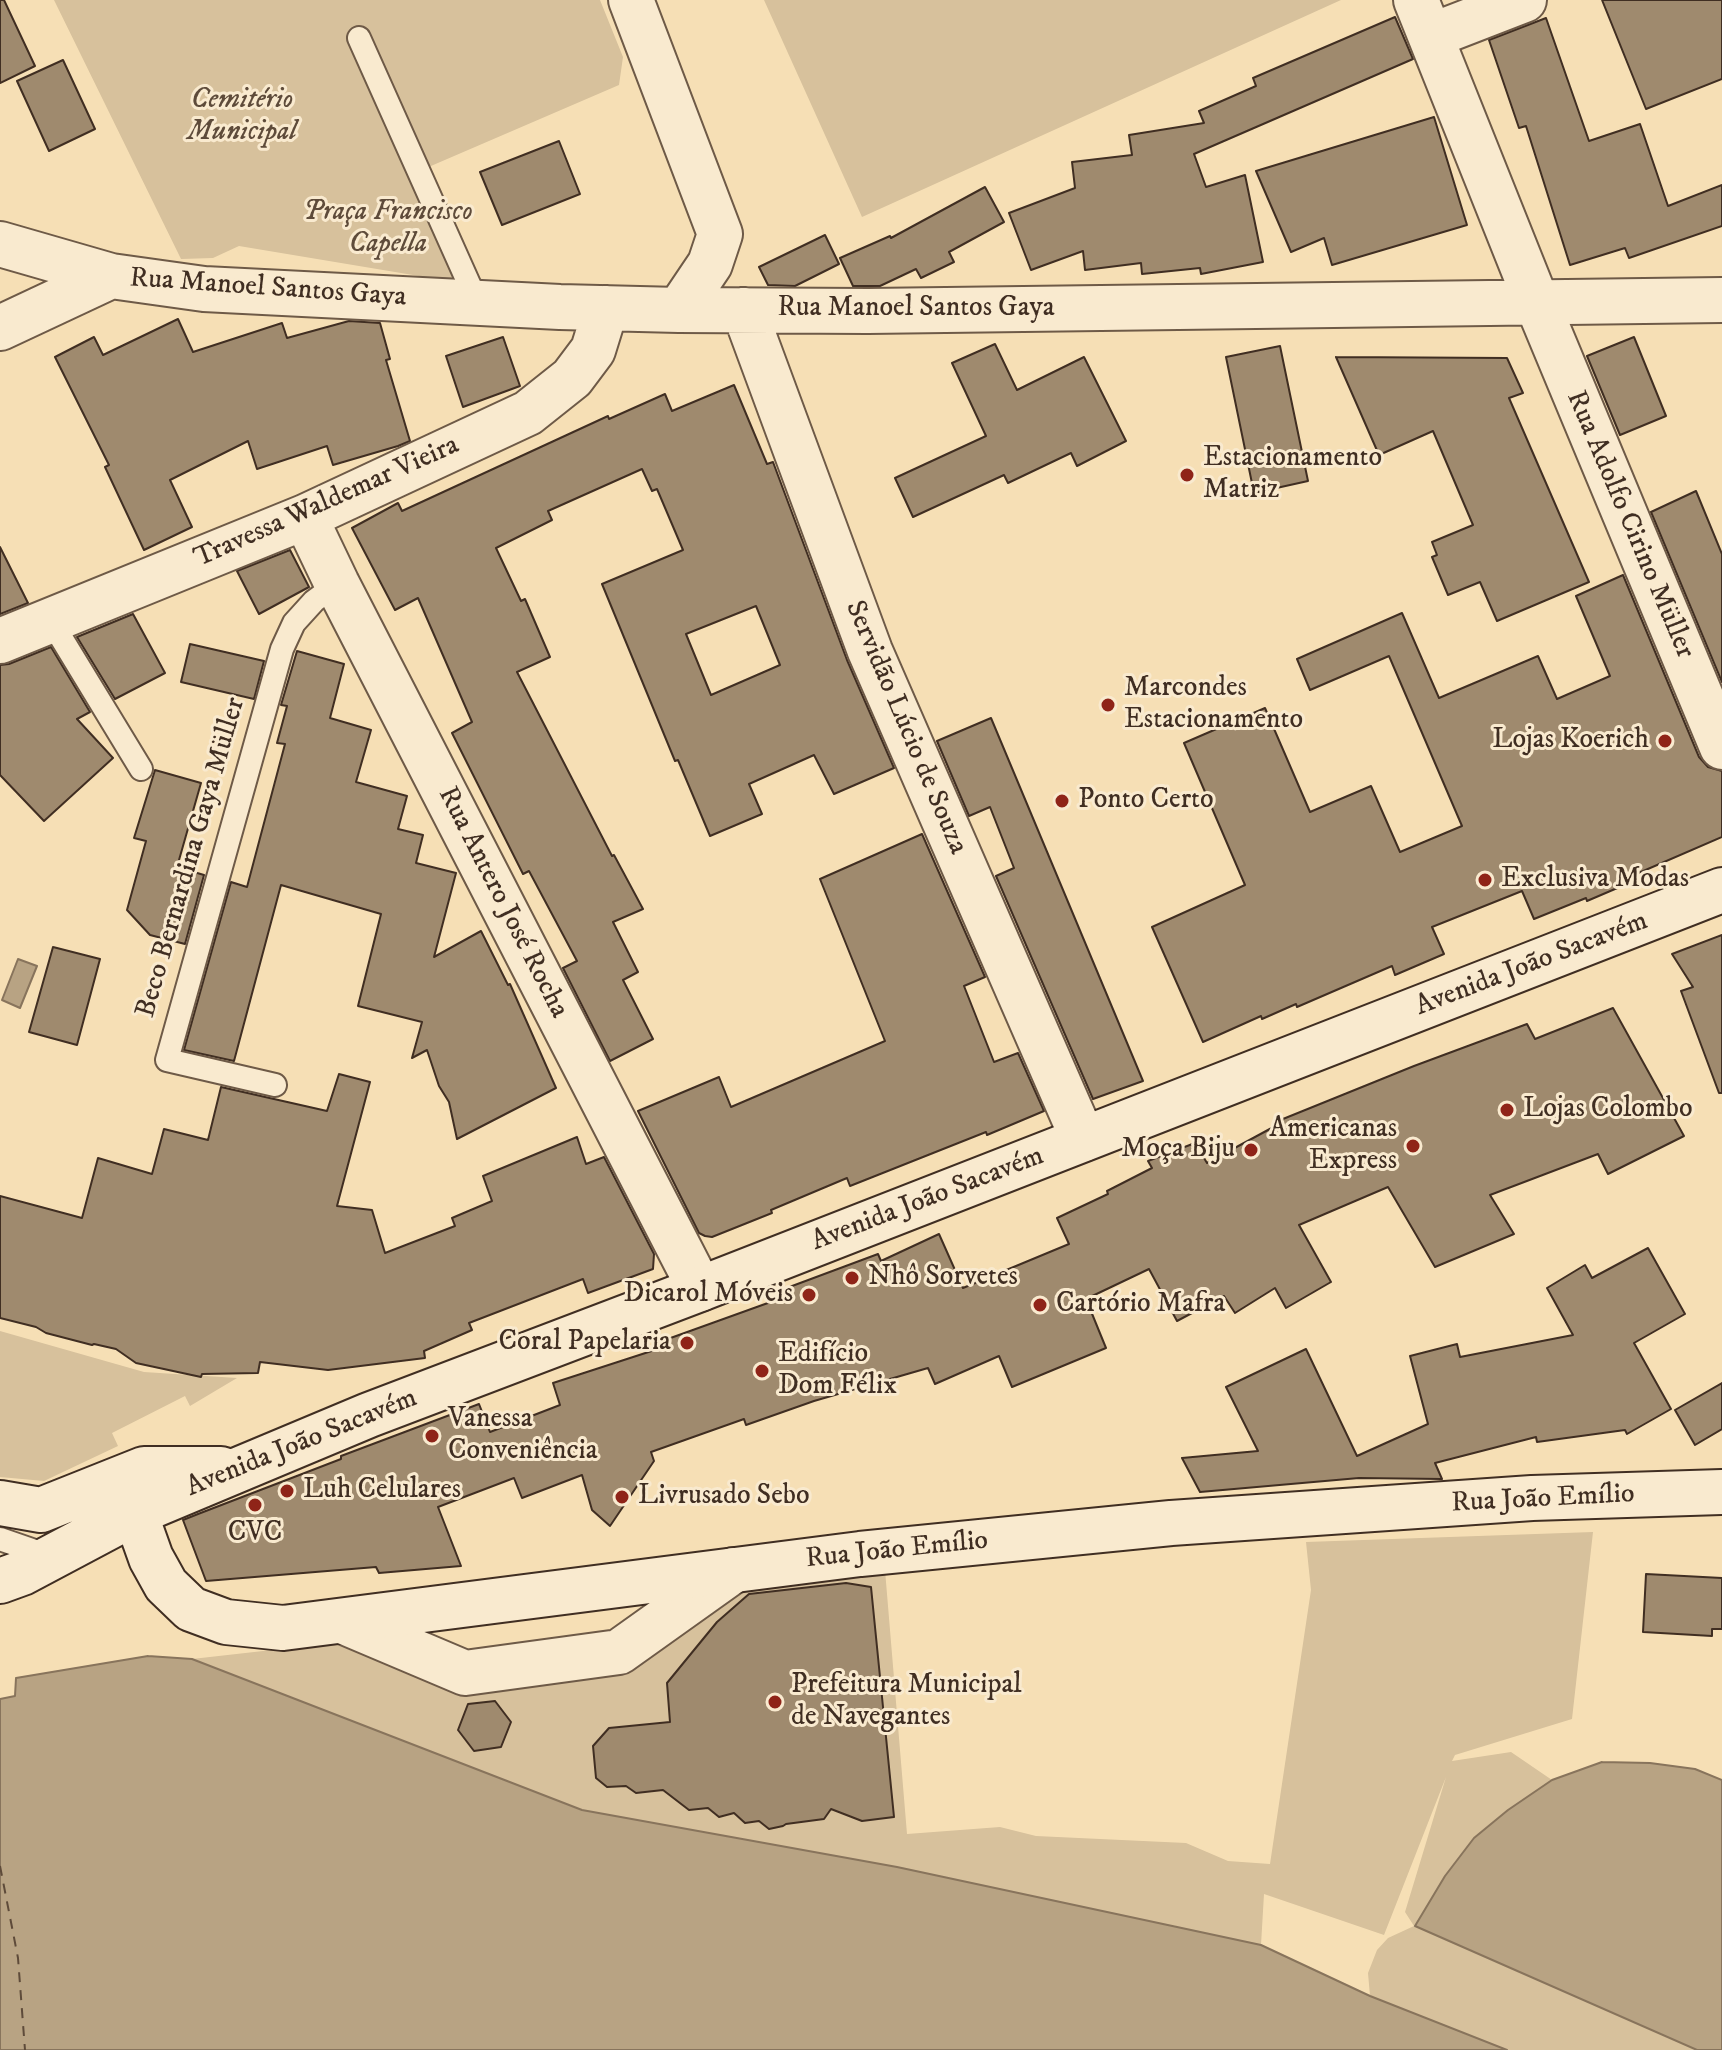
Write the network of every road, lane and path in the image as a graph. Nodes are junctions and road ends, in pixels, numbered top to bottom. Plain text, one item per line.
1 (631, 0) edge
2 (1524, 0) edge
3 (1424, 18) edge
4 (359, 38) dead end
5 (0, 244) edge
6 (111, 276) junction
7 (1722, 300) edge
8 (1537, 303) junction
9 (478, 304) junction
10 (606, 308) junction
11 (679, 310) junction
12 (744, 310) junction
13 (0, 328) edge
14 (305, 517) junction
15 (337, 584) junction
16 (51, 621) junction
17 (0, 641) edge
18 (1722, 747) edge
19 (141, 769) dead end
20 (1722, 890) edge
21 (275, 1085) dead end
22 (1083, 1139) junction
23 (700, 1289) junction
24 (241, 1469) junction
25 (1722, 1492) edge
26 (0, 1503) edge
27 (135, 1513) junction
28 (0, 1539) edge
29 (52, 1557) junction
30 (734, 1570) junction
31 (0, 1581) edge
32 (342, 1621) junction

1 - 11 street
2 - 3 street
3 - 8 street, Rua Adolfo Cirino Müller
4 - 9 lane
5 - 6 street, Rua Manoel Santos Gaya
6 - 9 street, Rua Manoel Santos Gaya
6 - 13 street
7 - 8 street, Rua Manoel Santos Gaya
8 - 12 street, Rua Manoel Santos Gaya
8 - 18 street, Rua Adolfo Cirino Müller
9 - 10 street, Rua Manoel Santos Gaya
10 - 11 street, Rua Manoel Santos Gaya
10 - 14 street, Travessa Waldemar Vieira
11 - 12 street, Rua Manoel Santos Gaya
12 - 22 street, Servidão Lúcio de Souza
14 - 15 street, Rua Antero José Rocha
14 - 16 street, Travessa Waldemar Vieira
15 - 21 lane, Beco Bernardina Gaya Müller
15 - 23 street, Rua Antero José Rocha
16 - 17 street, Travessa Waldemar Vieira
16 - 19 lane
20 - 22 street, Avenida João Sacavém
22 - 23 street, Avenida João Sacavém
23 - 24 street, Avenida João Sacavém
24 - 26 street
24 - 27 street, Avenida João Sacavém
25 - 30 street, Rua João Emílio
27 - 29 street, Avenida João Sacavém
27 - 32 street, Rua João Emílio
28 - 29 lane
29 - 31 street, Avenida João Sacavém
30 - 32 street, Rua João Emílio
30 - 32 street

